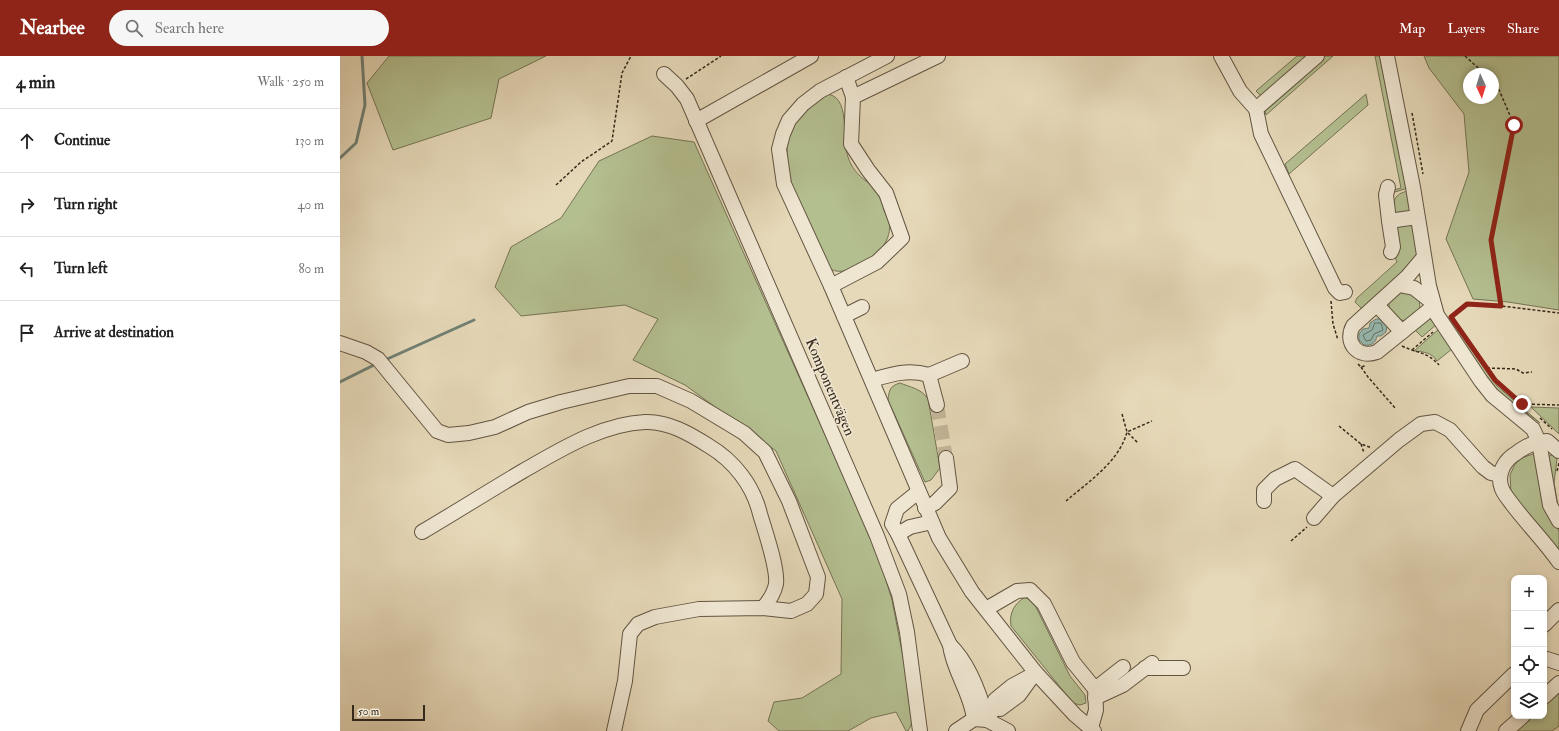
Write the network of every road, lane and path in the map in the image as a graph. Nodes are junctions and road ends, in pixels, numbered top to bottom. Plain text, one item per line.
1 (631, 56) edge
2 (721, 56) edge
3 (811, 56) edge
4 (887, 56) edge
5 (938, 56) edge
6 (1221, 56) edge
7 (1317, 56) edge
8 (1387, 56) edge
9 (1465, 56) edge
10 (1478, 68) edge
11 (664, 74) dead end
12 (846, 77) junction
13 (677, 86) junction
14 (1499, 90) edge
15 (853, 97) junction
16 (1256, 109) junction
17 (696, 121) junction
18 (556, 185) dead end
19 (1388, 187) dead end
20 (1417, 217) junction
21 (1389, 221) junction
22 (1391, 252) dead end
23 (1424, 257) junction
24 (1399, 285) junction
25 (831, 286) junction
26 (1345, 292) dead end
27 (1377, 305) junction
28 (1433, 305) junction
29 (1501, 306) junction
30 (862, 307) dead end
31 (1559, 313) edge
32 (844, 316) junction
33 (1450, 321) junction
34 (1402, 339) junction
35 (340, 343) edge
36 (1411, 351) junction
37 (962, 361) dead end
38 (1483, 363) dead end
39 (1362, 366) dead end
40 (1439, 366) dead end
41 (1487, 368) junction
42 (1532, 372) dead end
43 (1491, 374) dead end
44 (928, 375) junction
45 (872, 380) junction
46 (1495, 380) dead end
47 (1516, 399) dead end
48 (1559, 405) edge
49 (937, 406) tunnel mouth
50 (1528, 408) dead end
51 (1396, 409) dead end
52 (1122, 414) dead end
53 (1539, 418) dead end
54 (1152, 421) dead end
55 (1338, 426) dead end
56 (1127, 432) junction
57 (1554, 432) dead end
58 (1539, 442) junction
59 (1138, 443) dead end
60 (1361, 444) dead end
61 (1559, 451) edge
62 (946, 458) tunnel mouth
63 (1500, 475) junction
64 (918, 492) junction
65 (1333, 496) junction
66 (1066, 501) dead end
67 (1264, 501) dead end
68 (926, 508) junction
69 (1314, 518) joint
70 (1559, 521) edge
71 (932, 522) junction
72 (422, 532) dead end
73 (898, 534) junction
74 (1292, 541) dead end
75 (1559, 562) edge
76 (763, 608) junction
77 (986, 609) junction
78 (1559, 610) edge
79 (1547, 622) edge
80 (1547, 659) edge
81 (1559, 663) edge
82 (1123, 667) dead end
83 (1183, 668) dead end
84 (1036, 673) junction
85 (1511, 677) edge
86 (1559, 683) edge
87 (1095, 694) junction
88 (1547, 694) edge
89 (985, 715) junction
90 (1520, 719) edge
91 (1092, 730) edge
92 (614, 731) edge
93 (920, 731) edge
94 (956, 731) edge
95 (1008, 731) edge
96 (1468, 731) edge
97 (1506, 731) edge

1 - 18 path
2 - 13 path
3 - 17 street
4 - 12 street
5 - 15 street
6 - 16 street
7 - 16 street
8 - 20 street
9 - 10 path
11 - 13 street, Komponentvägen
12 - 15 street
12 - 25 street
13 - 17 street, Komponentvägen
14 - 29 path
15 - 25 street
16 - 26 street
17 - 93 street, Komponentvägen
19 - 21 street
20 - 21 street
20 - 23 street
21 - 22 street
23 - 24 street
23 - 28 street
24 - 27 street
24 - 28 street
25 - 32 street
27 - 34 street
27 - 34 street
28 - 33 street
28 - 34 street
29 - 31 path
29 - 33 path
30 - 32 street
32 - 45 street
33 - 36 path
33 - 58 street
34 - 36 path
35 - 76 street
36 - 40 path
37 - 44 street
38 - 41 path
39 - 51 path
41 - 42 path
41 - 43 path
44 - 45 street
44 - 49 street
45 - 64 street
46 - 47 path
48 - 50 path
52 - 56 path
53 - 57 path
54 - 56 path
55 - 60 path
56 - 59 path
56 - 66 path
58 - 61 street
58 - 63 street
58 - 70 street
62 - 68 street
63 - 65 street
63 - 75 street
64 - 68 street
64 - 73 street
65 - 67 street
65 - 69 street
68 - 71 street
69 - 74 path
71 - 73 street
71 - 77 street
72 - 76 street
73 - 89 street
76 - 92 street
77 - 84 street
77 - 87 street
78 - 79 street
80 - 81 street
82 - 87 street
83 - 87 street
84 - 89 street
84 - 91 street
85 - 96 street
86 - 88 street
87 - 91 street
89 - 94 street
89 - 95 street
90 - 97 street

